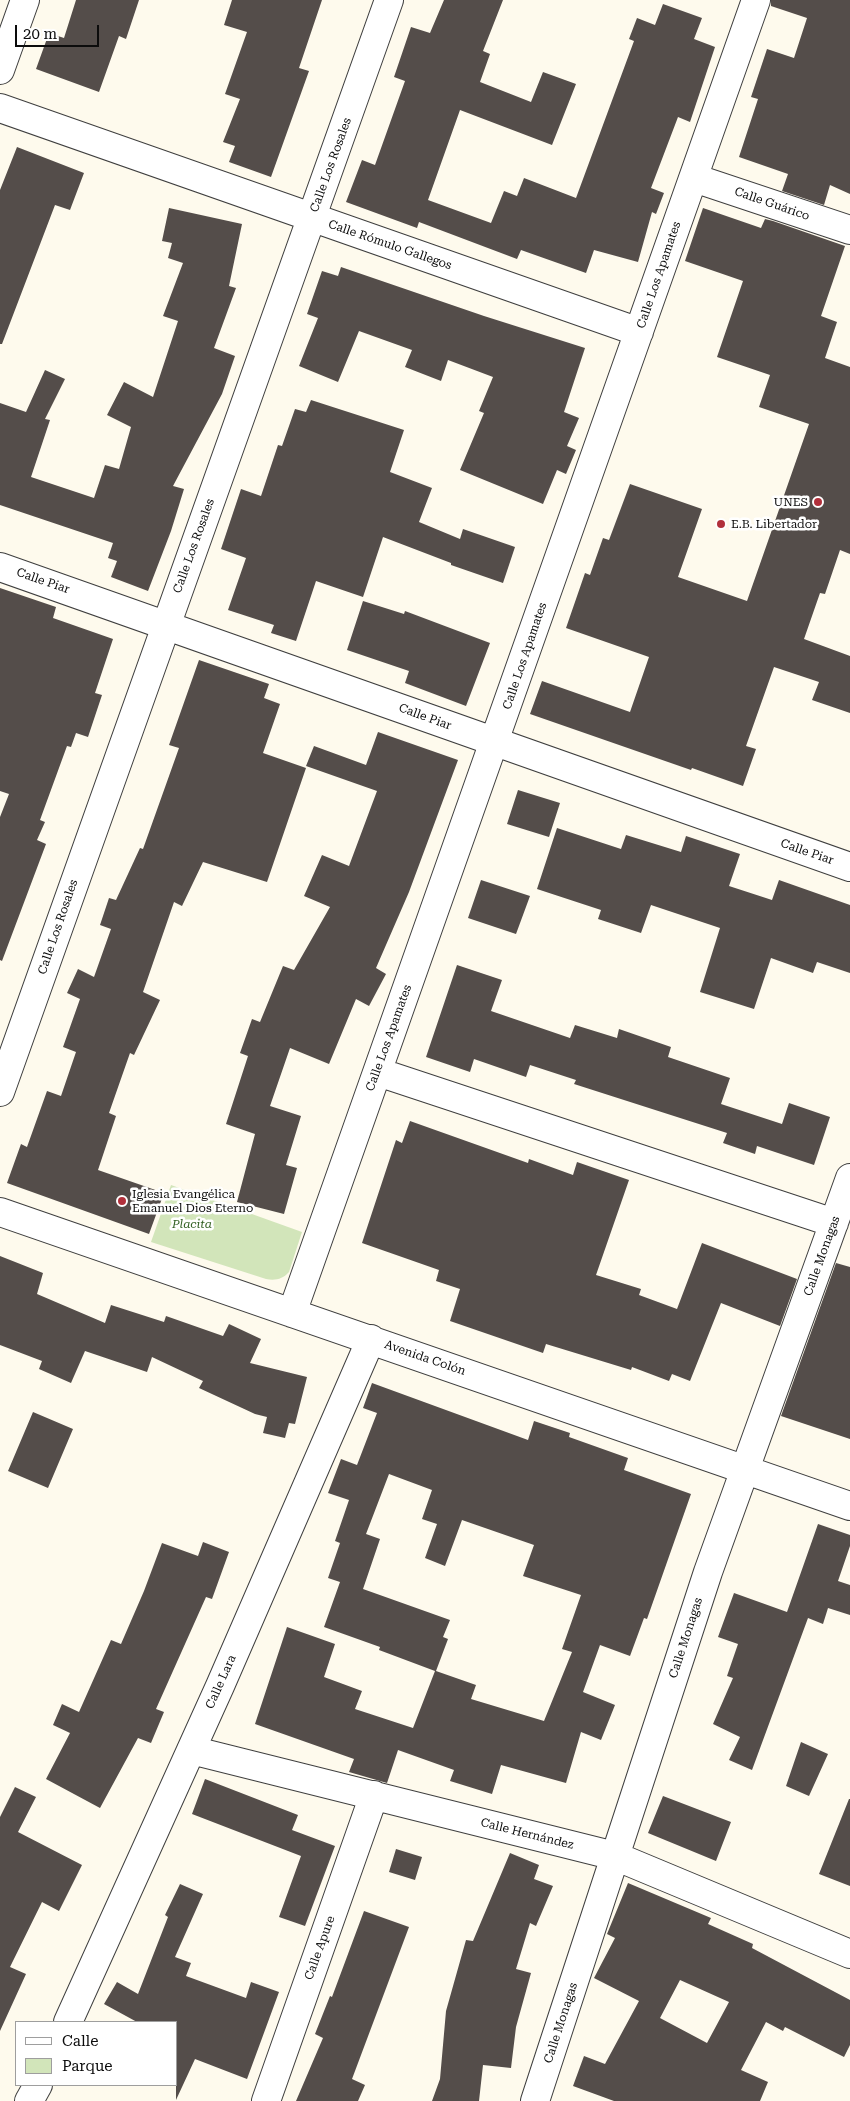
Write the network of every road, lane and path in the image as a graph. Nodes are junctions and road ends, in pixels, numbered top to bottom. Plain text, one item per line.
1 (25, 0) edge
2 (389, 0) edge
3 (756, 0) edge
4 (0, 70) edge
5 (0, 108) edge
6 (694, 178) junction
7 (313, 217) junction
8 (850, 230) edge
9 (639, 332) junction
10 (0, 566) edge
11 (166, 624) junction
12 (494, 742) junction
13 (850, 867) edge
14 (378, 1072) junction
15 (0, 1092) edge
16 (850, 1178) edge
17 (0, 1212) edge
18 (834, 1223) junction
19 (292, 1312) junction
20 (371, 1339) junction
21 (745, 1469) junction
22 (850, 1506) edge
23 (191, 1750) junction
24 (374, 1796) junction
25 (615, 1856) junction
26 (850, 1954) edge
27 (68, 2021) edge
28 (37, 2086) edge
29 (29, 2101) edge
30 (266, 2101) edge
31 (535, 2101) edge

1 - 4 street
2 - 7 street, Calle Los Rosales
3 - 6 street, Calle Los Apamates
5 - 7 street, Calle Rómulo Gallegos
6 - 8 street, Calle Guárico
6 - 9 street, Calle Los Apamates
7 - 9 street, Calle Rómulo Gallegos
7 - 11 street, Calle Los Rosales
9 - 12 street, Calle Los Apamates
10 - 11 street, Calle Piar
11 - 12 street, Calle Piar
11 - 15 street, Calle Los Rosales
12 - 13 street, Calle Piar
12 - 14 street, Calle Los Apamates
14 - 18 street
14 - 19 street, Calle Los Apamates
16 - 18 street, Calle Monagas
17 - 19 street, Avenida Colón
18 - 21 street, Calle Monagas
19 - 20 street, Avenida Colón
20 - 21 street, Avenida Colón
20 - 23 street, Calle Lara
21 - 22 street, Avenida Colón
21 - 25 street, Calle Monagas
23 - 24 street, Calle Hernández
23 - 27 street, Calle Lara
24 - 25 street, Calle Hernández
24 - 30 street, Calle Apure
25 - 26 street, Calle Hernández
25 - 31 street, Calle Monagas
28 - 29 street

